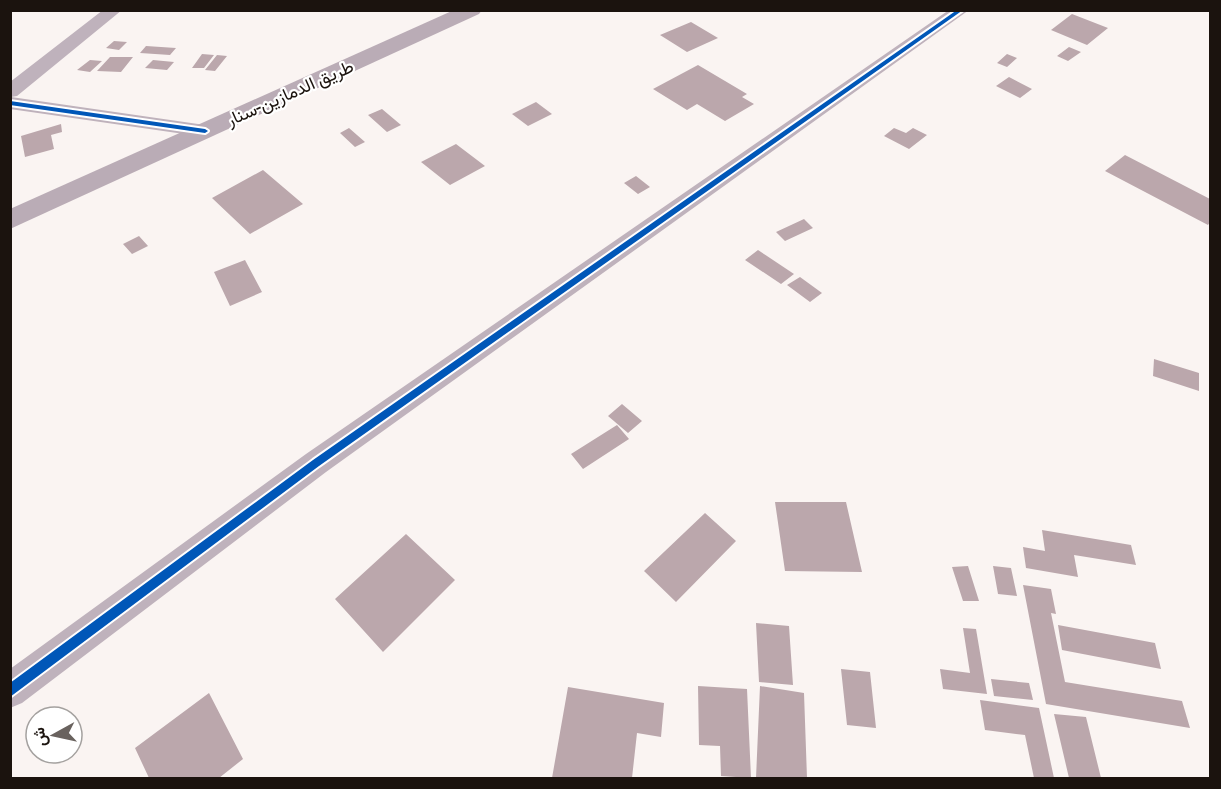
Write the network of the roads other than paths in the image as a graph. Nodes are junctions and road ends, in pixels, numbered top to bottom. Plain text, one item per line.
1 (114, 10) edge
2 (472, 10) edge
3 (961, 10) edge
4 (10, 92) edge
5 (10, 103) edge
6 (206, 131) junction
7 (10, 220) edge
8 (10, 691) edge

1 - 4 street
2 - 6 highway, طريق الدمازين-سنار
3 - 8 street
5 - 6 street
6 - 7 highway, طريق الدمازين-سنار

